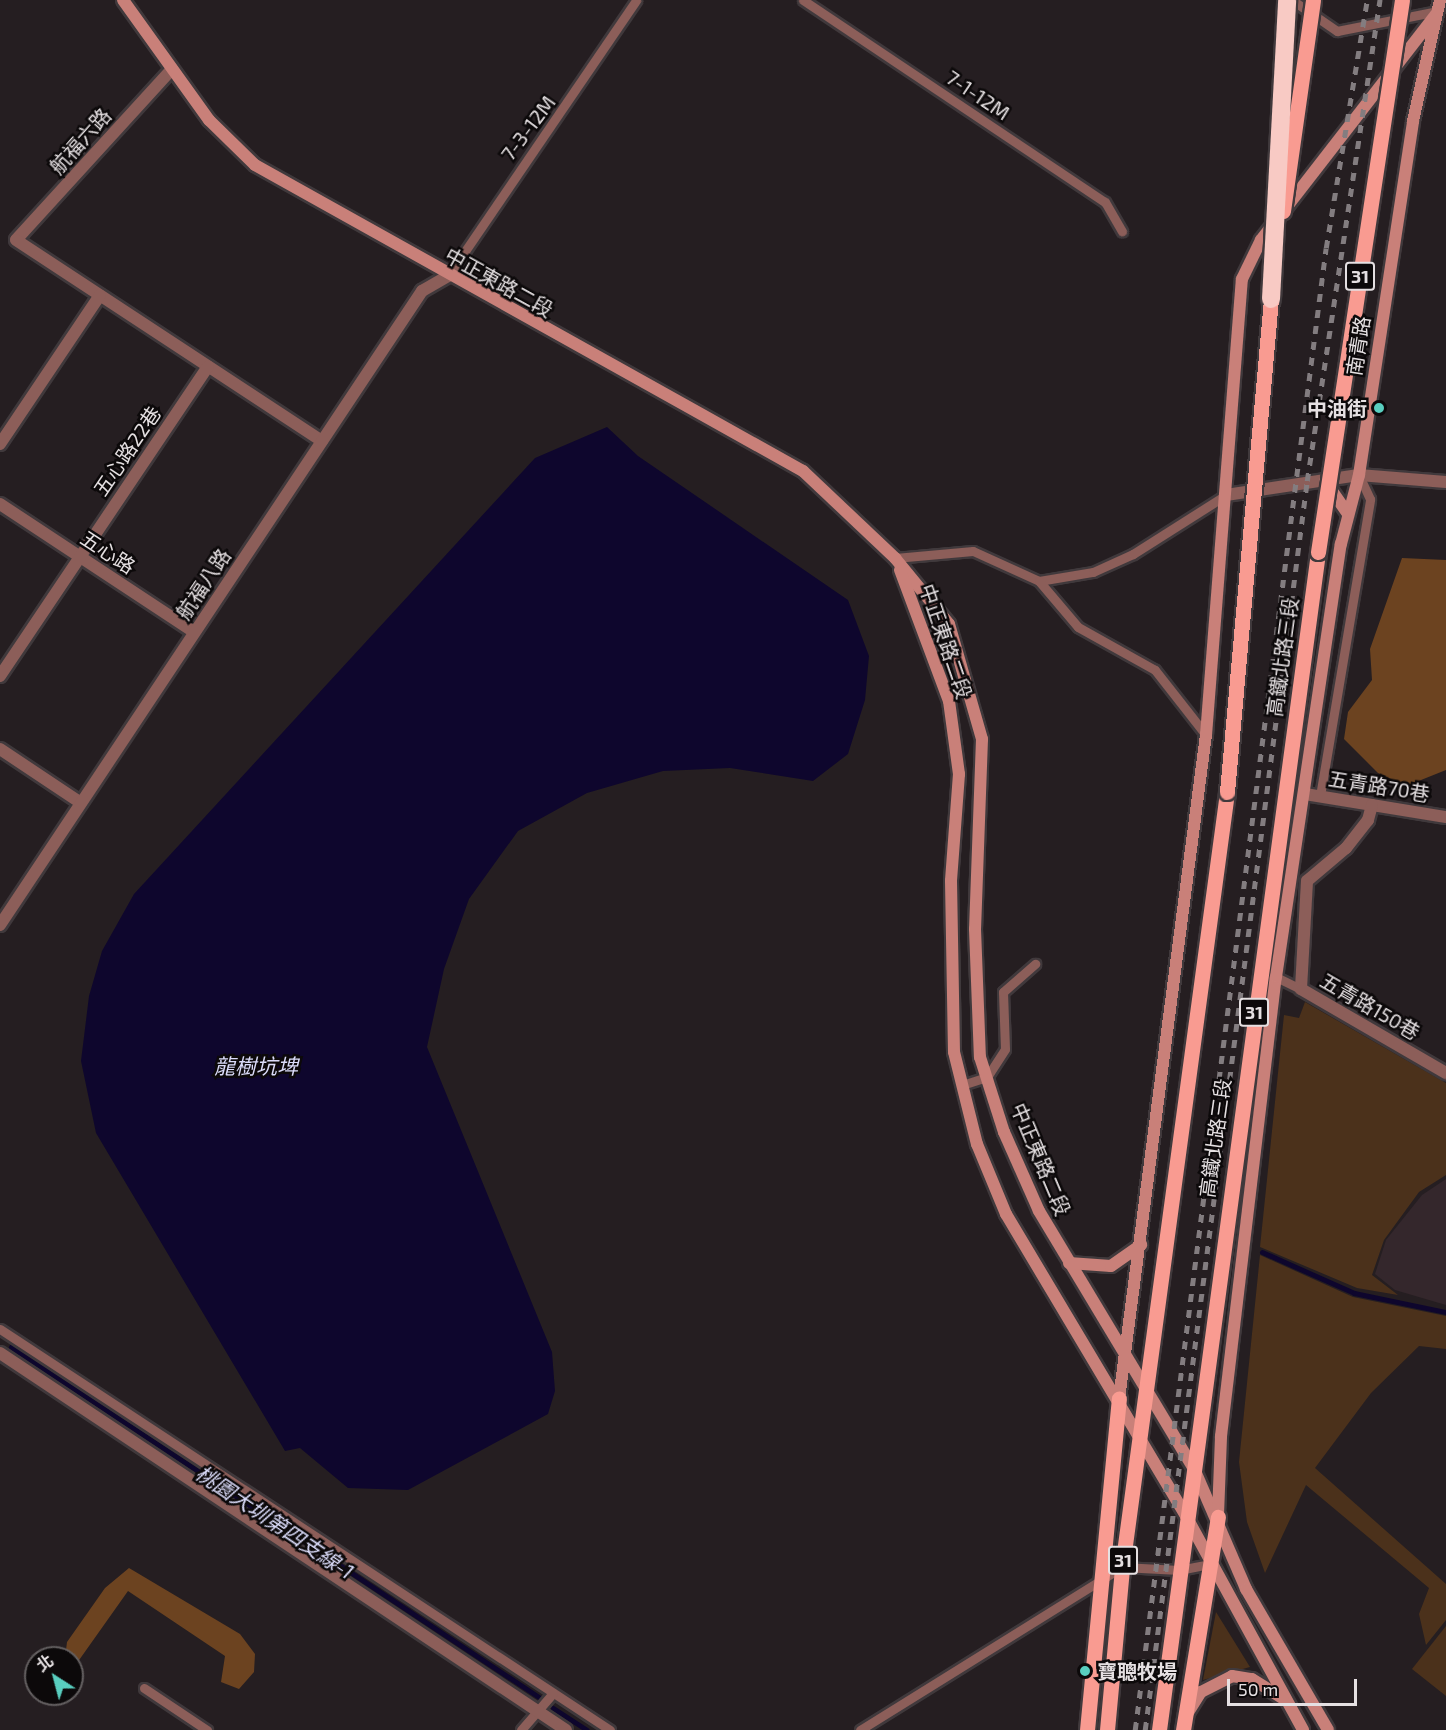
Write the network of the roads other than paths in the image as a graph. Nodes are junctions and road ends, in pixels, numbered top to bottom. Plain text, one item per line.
1 (123, 0) edge
2 (636, 0) edge
3 (803, 0) edge
4 (1287, 0) edge
5 (1292, 0) edge
6 (1313, 0) edge
7 (1402, 0) edge
8 (1439, 5) edge
9 (1407, 51) junction
10 (1425, 68) junction
11 (172, 69) junction
12 (1122, 231) dead end
13 (448, 276) junction
14 (100, 295) junction
15 (1271, 299) junction
16 (208, 366) junction
17 (321, 441) junction
18 (0, 444) edge
19 (1359, 475) junction
20 (1324, 479) junction
21 (1446, 482) edge
22 (1226, 495) junction
23 (0, 504) edge
24 (1348, 514) junction
25 (1318, 552) joint
26 (80, 557) junction
27 (894, 558) junction
28 (1039, 581) junction
29 (194, 632) junction
30 (0, 676) edge
31 (1206, 735) junction
32 (0, 749) edge
33 (1305, 794) junction
34 (1320, 796) junction
35 (81, 803) junction
36 (1372, 805) junction
37 (1446, 817) edge
38 (0, 925) edge
39 (1035, 964) dead end
40 (1276, 977) junction
41 (1301, 989) junction
42 (1446, 1072) edge
43 (987, 1077) junction
44 (962, 1085) junction
45 (1141, 1245) junction
46 (1069, 1263) junction
47 (0, 1329) edge
48 (9, 1335) junction
49 (0, 1352) edge
50 (1124, 1357) junction
51 (1146, 1391) junction
52 (1119, 1399) junction
53 (1140, 1437) junction
54 (1195, 1471) junction
55 (1186, 1516) junction
56 (1218, 1516) junction
57 (1210, 1564) junction
58 (1122, 1567) junction
59 (1179, 1570) junction
60 (1099, 1584) junction
61 (144, 1688) dead end
62 (553, 1693) junction
63 (1283, 1698) junction
64 (537, 1711) junction
65 (1184, 1724) edge
66 (207, 1730) edge
67 (521, 1730) edge
68 (566, 1730) edge
69 (610, 1730) edge
70 (860, 1730) edge
71 (1087, 1730) edge
72 (1107, 1730) edge
73 (1159, 1730) edge
74 (1302, 1730) edge
75 (1328, 1730) edge

1 - 11 main road, 中正東路二段
2 - 13 lane, 7-3-12M
3 - 12 lane, 7-1-12M
4 - 15 highway, bridge
5 - 8 lane
6 - 15 main road, 31, bridge
7 - 25 main road, 南青路 / 31, bridge
8 - 9 main road
8 - 10 main road, 南青路
9 - 10 main road
9 - 22 main road
10 - 19 main road, 南青路
11 - 13 main road, 中正東路二段
11 - 14 street, 航福六路
13 - 17 street, 航福八路
13 - 27 main road, 中正東路二段
14 - 16 street
14 - 18 street
15 - 51 main road, 高鐵北路三段 / 31, bridge
16 - 17 street
16 - 26 street, 五心路22巷
17 - 29 street, 航福八路
19 - 20 street
19 - 21 street
19 - 24 main road, 南青路
19 - 34 lane
20 - 22 street
20 - 24 main road
22 - 28 lane
22 - 31 main road
23 - 26 street, 五心路
24 - 33 main road, 南青路
25 - 54 main road, 高鐵北路三段 / 31
26 - 29 street, 五心路
26 - 30 street, 五心路22巷
27 - 28 lane
27 - 43 main road, 中正東路二段
27 - 44 main road, 中正東路二段
28 - 31 lane
29 - 35 street, 航福八路
31 - 45 main road
32 - 35 street
33 - 34 street, 五青路70巷
33 - 40 main road, 高鐵北路三段
34 - 36 street, 五青路70巷
35 - 38 street, 航福八路
36 - 37 street, 五青路70巷
36 - 41 street, 五青路150巷
39 - 43 lane
40 - 41 lane
40 - 56 main road, 高鐵北路三段
41 - 42 street, 五青路150巷
43 - 44 lane
43 - 46 main road, 中正東路二段
44 - 52 main road, 中正東路二段
45 - 46 main road
45 - 50 main road
46 - 50 main road, 中正東路二段
47 - 48 lane
48 - 49 lane
48 - 62 lane
49 - 64 street
50 - 51 main road, 中正東路二段
50 - 52 main road
51 - 53 main road, 高鐵北路三段 / 31
51 - 54 main road, 中正東路二段
52 - 53 main road, 中正東路二段
52 - 60 main road
53 - 55 main road, 中正東路二段
53 - 58 main road, 高鐵北路三段 / 31
54 - 55 main road, 高鐵北路三段 / 31
54 - 56 main road, 中正東路二段
55 - 57 main road, 中正東路二段
55 - 59 main road, 高鐵北路三段 / 31
56 - 57 main road, 高鐵北路三段
56 - 75 main road, 中正東路二段
57 - 59 lane
57 - 63 main road, 中正東路二段
57 - 65 main road, 高鐵北路三段
58 - 59 lane
58 - 60 lane
58 - 72 main road, 高鐵北路三段 / 31
59 - 73 main road, 高鐵北路三段 / 31
60 - 70 lane
60 - 71 main road
61 - 66 lane
62 - 64 lane
62 - 69 lane
63 - 65 main road
63 - 74 main road, 中正東路二段
64 - 67 lane
64 - 68 street

